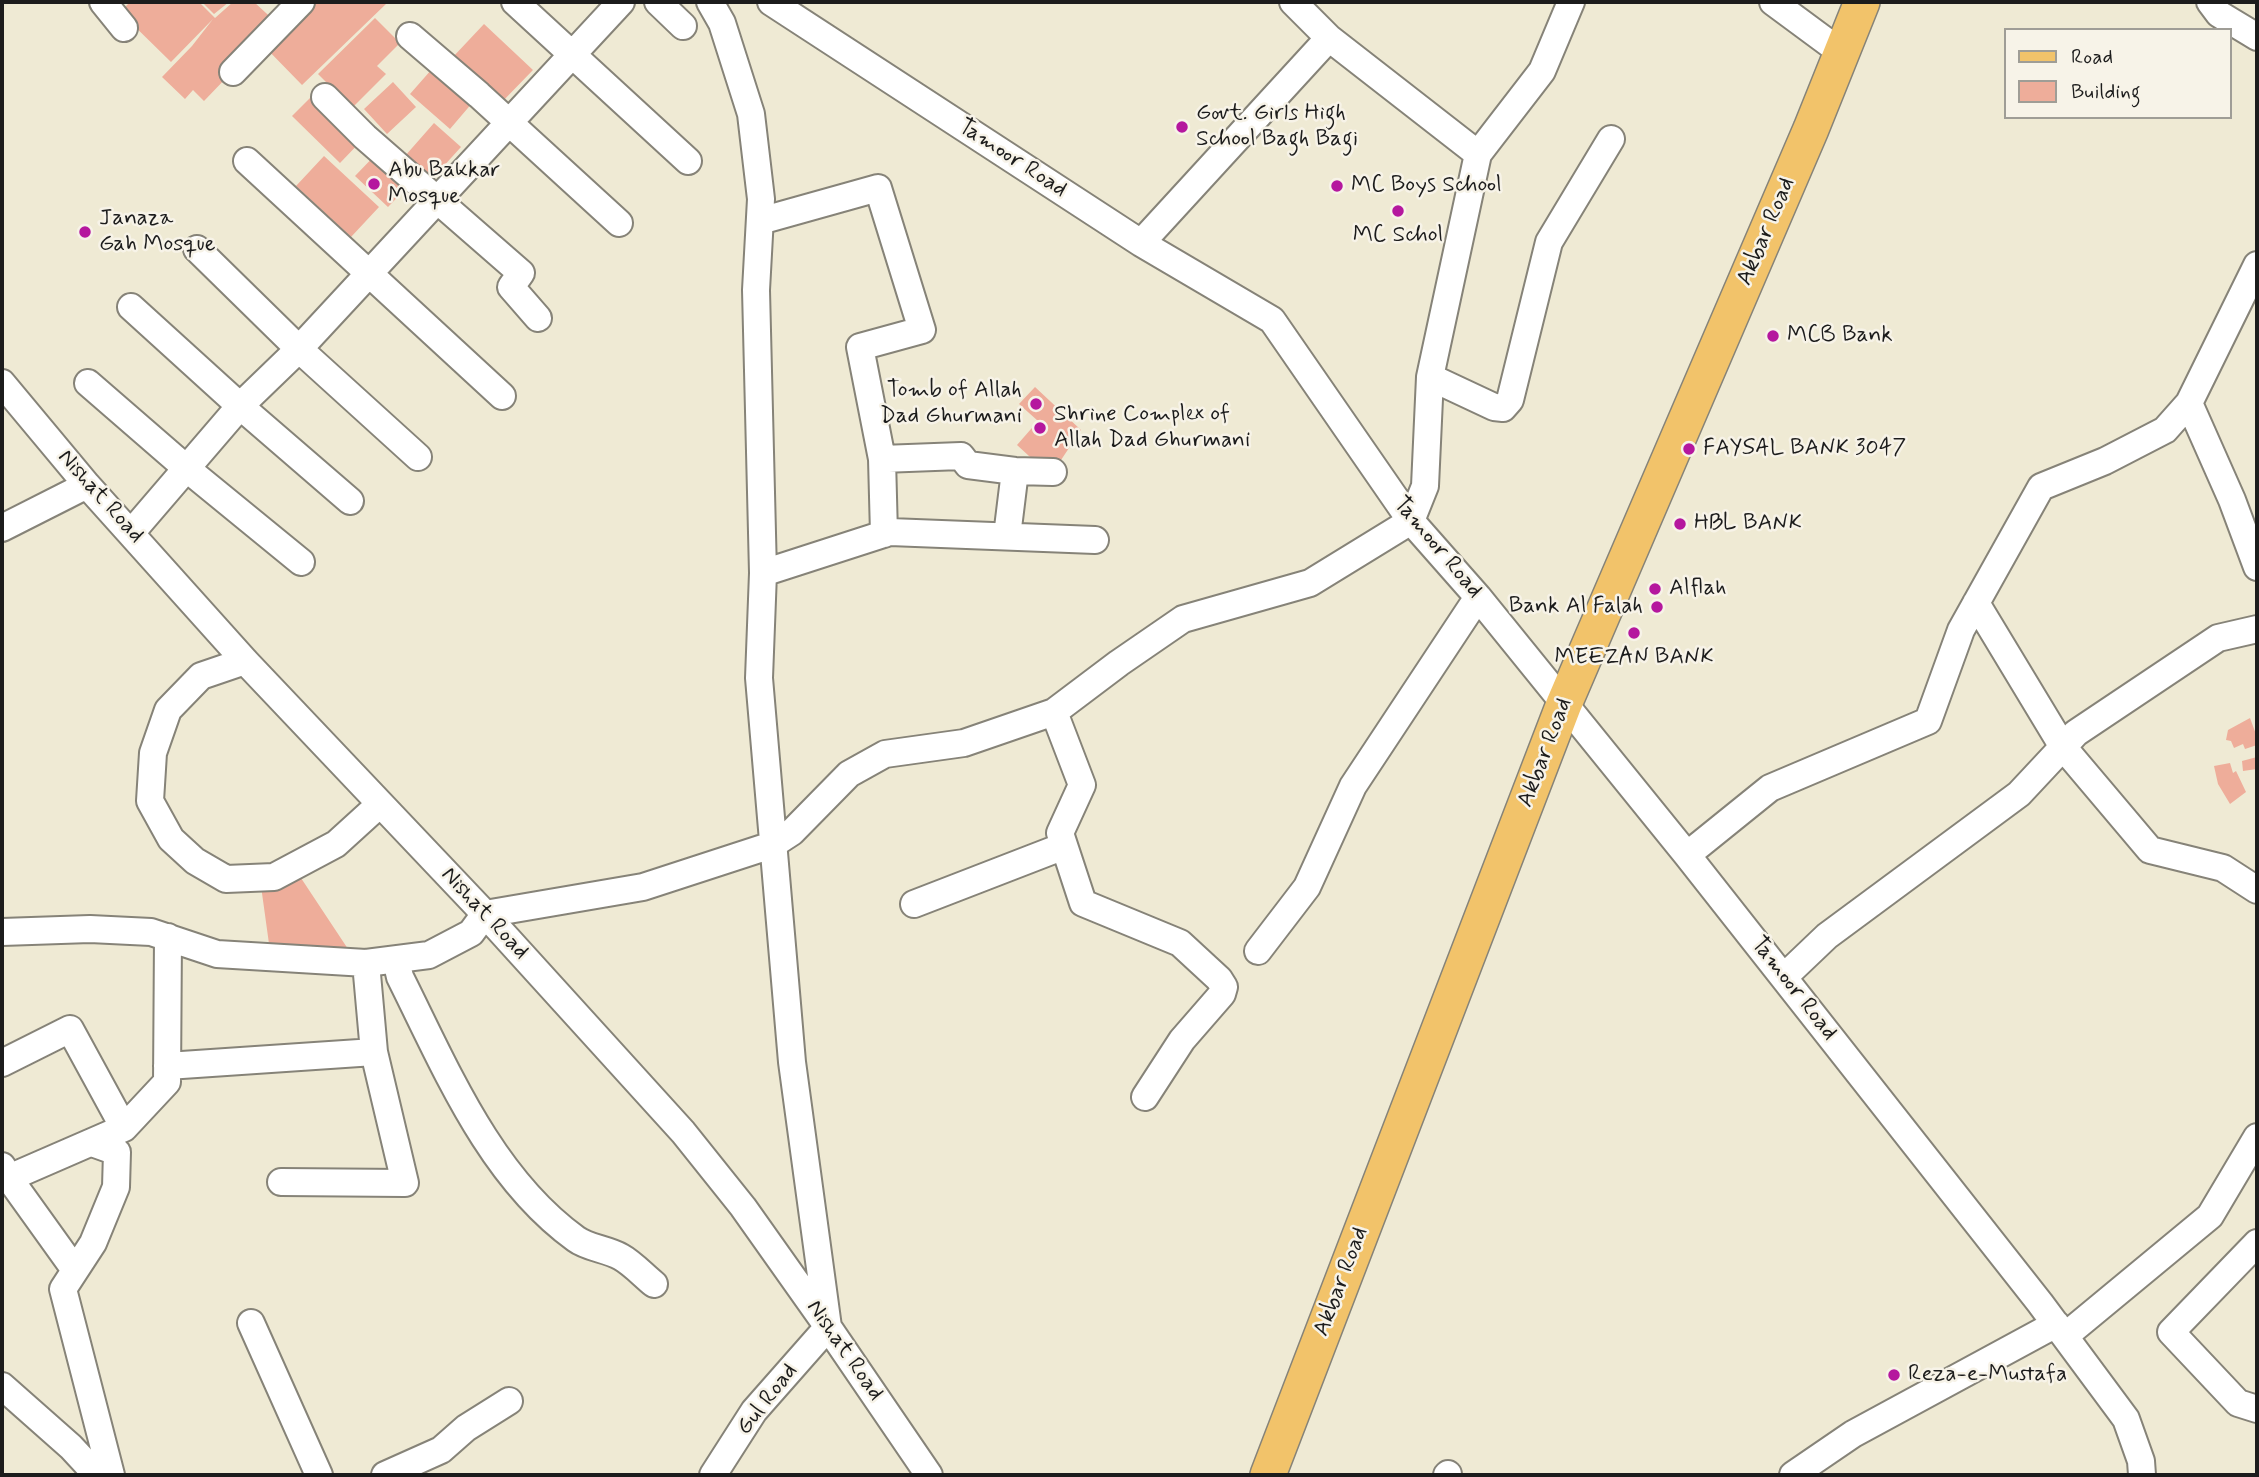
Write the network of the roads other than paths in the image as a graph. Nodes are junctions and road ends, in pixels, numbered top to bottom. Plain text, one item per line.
1 (103, 2) edge
2 (301, 2) edge
3 (515, 2) edge
4 (621, 2) edge
5 (657, 2) edge
6 (710, 2) edge
7 (771, 2) edge
8 (1293, 2) edge
9 (1571, 2) edge
10 (1773, 2) edge
11 (1862, 2) edge
12 (2210, 2) edge
13 (683, 26) dead end
14 (124, 28) dead end
15 (410, 36) dead end
16 (2257, 37) edge
17 (1329, 38) junction
18 (1842, 53) junction
19 (572, 54) junction
20 (233, 72) dead end
21 (325, 97) dead end
22 (509, 122) junction
23 (1611, 139) dead end
24 (1478, 155) junction
25 (247, 161) dead end
26 (688, 161) dead end
27 (438, 199) junction
28 (760, 221) junction
29 (619, 223) dead end
30 (1141, 243) junction
31 (197, 249) dead end
32 (2257, 265) edge
33 (369, 272) junction
34 (131, 307) dead end
35 (538, 317) dead end
36 (299, 349) junction
37 (1430, 377) junction
38 (2, 383) edge
39 (88, 383) dead end
40 (502, 396) dead end
41 (2189, 402) junction
42 (240, 406) junction
43 (418, 457) dead end
44 (882, 459) junction
45 (186, 468) junction
46 (1016, 471) junction
47 (1053, 472) dead end
48 (87, 485) junction
49 (349, 501) dead end
50 (2249, 519) edge
51 (1411, 521) junction
52 (2, 528) edge
53 (131, 533) junction
54 (884, 534) junction
55 (1007, 536) junction
56 (1095, 540) dead end
57 (301, 562) dead end
58 (2257, 567) edge
59 (763, 573) junction
60 (1478, 597) junction
61 (1976, 603) junction
62 (2257, 629) edge
63 (245, 661) junction
64 (1564, 704) junction
65 (1054, 712) junction
66 (2063, 747) junction
67 (380, 804) junction
68 (772, 845) junction
69 (1064, 846) junction
70 (1687, 855) junction
71 (2257, 890) edge
72 (914, 904) dead end
73 (485, 914) junction
74 (2, 932) edge
75 (168, 937) junction
76 (1258, 951) dead end
77 (396, 960) junction
78 (366, 963) junction
79 (1784, 977) junction
80 (374, 1052) junction
81 (2, 1063) edge
82 (166, 1066) junction
83 (1146, 1097) dead end
84 (124, 1128) junction
85 (2257, 1136) edge
86 (92, 1143) junction
87 (5, 1172) edge
88 (281, 1182) dead end
89 (2257, 1243) edge
90 (75, 1270) junction
91 (654, 1284) dead end
92 (251, 1323) dead end
93 (828, 1327) junction
94 (2060, 1330) junction
95 (2, 1387) edge
96 (509, 1401) dead end
97 (2257, 1409) edge
98 (97, 1475) edge
99 (111, 1475) edge
100 (319, 1475) edge
101 (385, 1475) edge
102 (713, 1475) edge
103 (929, 1475) edge
104 (1268, 1475) edge
105 (1793, 1475) edge
106 (2142, 1475) edge

1 - 14 street
2 - 20 street
3 - 19 street
4 - 19 street
5 - 13 street
6 - 28 street
7 - 30 street, Tamoor Road
8 - 17 street
9 - 24 street
10 - 18 street
11 - 18 main road, Akbar Road
12 - 16 street
15 - 22 street
17 - 24 street
17 - 30 street
18 - 64 main road, Akbar Road
19 - 22 street
19 - 26 street
21 - 27 street
22 - 27 street
22 - 29 street
23 - 37 street
24 - 37 street
25 - 33 street
27 - 33 street
27 - 35 street
28 - 44 street
28 - 59 street
30 - 51 street, Tamoor Road
31 - 36 street
32 - 41 street
33 - 36 street
33 - 40 street
34 - 42 street
36 - 42 street
36 - 43 street
37 - 51 street
38 - 48 street, Nishat Road
39 - 45 street
41 - 50 street
41 - 61 street
42 - 45 street
42 - 49 street
44 - 46 street
44 - 54 street
45 - 53 street
45 - 57 street
46 - 47 street
46 - 55 street
48 - 52 street
48 - 53 street, Nishat Road
50 - 58 street
51 - 60 street, Tamoor Road
51 - 65 street
53 - 63 street, Nishat Road
54 - 55 street
54 - 59 street
55 - 56 street
59 - 68 street
60 - 64 street, Tamoor Road
60 - 76 street
61 - 66 street
61 - 70 street
62 - 66 street
63 - 67 street, Nishat Road
63 - 67 street
64 - 70 street, Tamoor Road
64 - 104 main road, Akbar Road
65 - 68 street
65 - 69 street
66 - 71 street
66 - 79 street
67 - 73 street, Nishat Road
68 - 73 street
68 - 93 street
69 - 72 street
69 - 83 street
70 - 79 street, Tamoor Road
73 - 77 street
73 - 93 street, Nishat Road
74 - 75 street
75 - 78 street
75 - 82 street
77 - 78 street
77 - 91 street
78 - 80 street
79 - 94 street, Tamoor Road
80 - 82 street
80 - 88 street
81 - 84 street
82 - 84 street
84 - 86 street
85 - 94 street
86 - 87 street
86 - 90 street
87 - 90 street
89 - 97 street
90 - 99 street
92 - 100 street
93 - 102 street, Gul Road
93 - 103 street, Nishat Road
94 - 105 street
94 - 106 street, Tamoor Road
95 - 98 street
96 - 101 street

